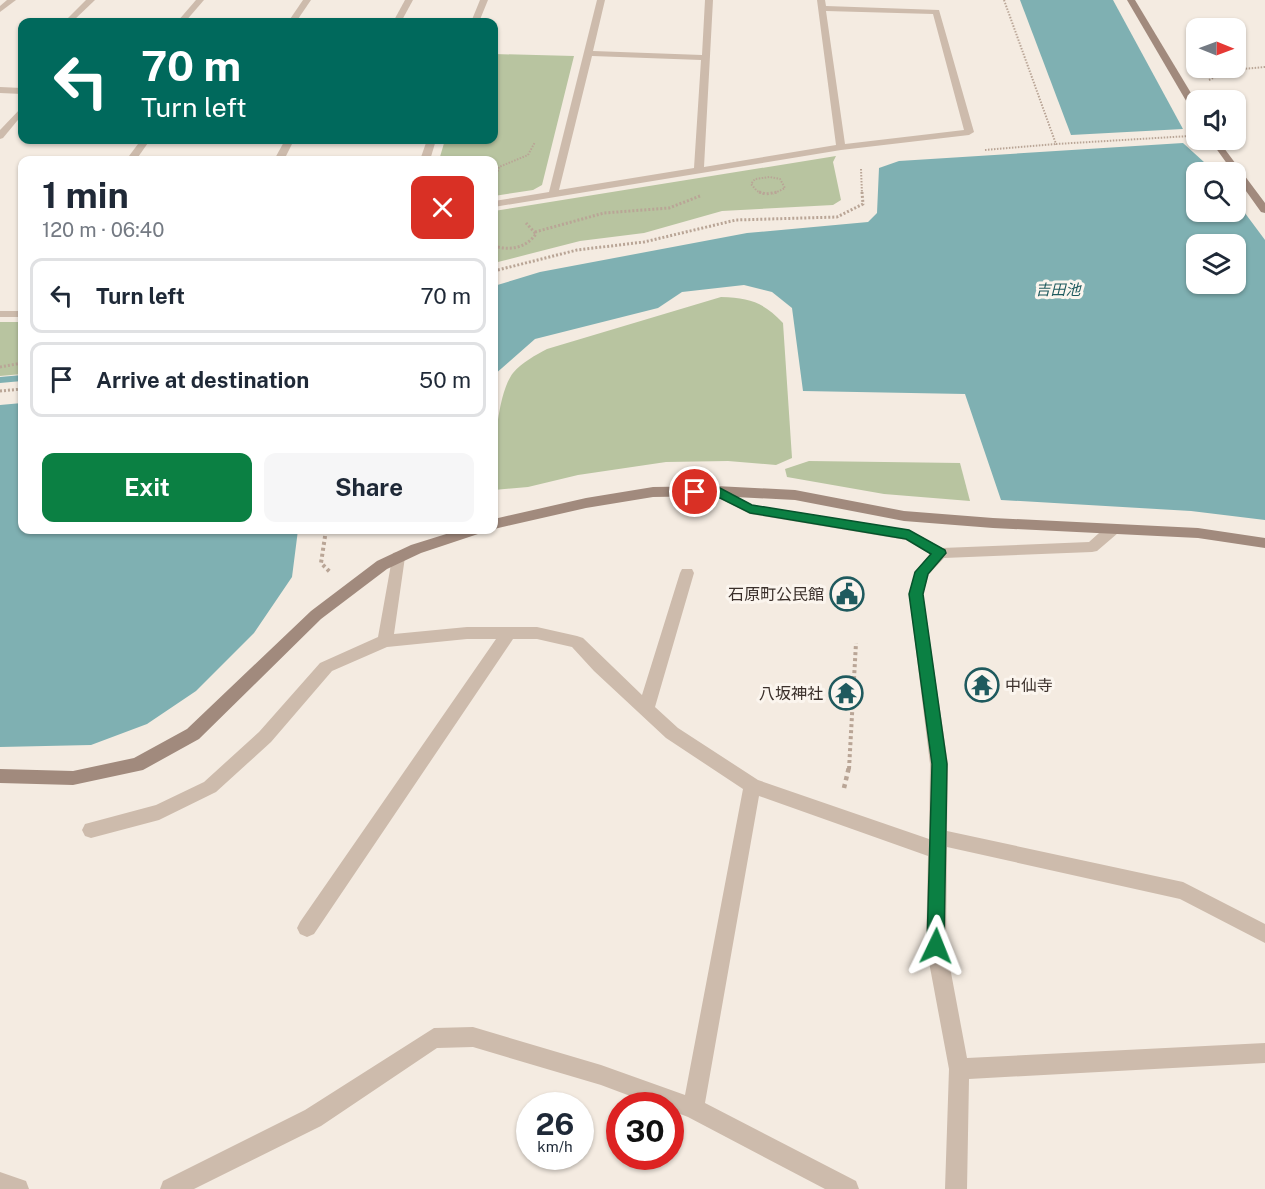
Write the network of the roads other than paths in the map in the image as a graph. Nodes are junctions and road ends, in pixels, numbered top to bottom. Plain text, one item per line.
1 (12, 0) edge
2 (91, 0) edge
3 (200, 0) edge
4 (307, 0) edge
5 (409, 0) edge
6 (484, 0) edge
7 (601, 0) edge
8 (709, 0) edge
9 (1131, 0) edge
10 (822, 4) edge
11 (0, 10) edge
12 (72, 18) edge
13 (184, 18) edge
14 (295, 18) edge
15 (399, 18) edge
16 (477, 18) edge
17 (588, 53) junction
18 (706, 58) junction
19 (0, 90) edge
20 (18, 91) edge
21 (1186, 92) edge
22 (18, 115) edge
23 (0, 136) edge
24 (841, 147) junction
25 (1221, 150) edge
26 (699, 170) junction
27 (553, 195) junction
28 (498, 203) edge
29 (1265, 210) edge
30 (0, 314) edge
31 (18, 314) edge
32 (716, 491) junction
33 (498, 523) edge
34 (1113, 529) junction
35 (461, 534) edge
36 (1265, 543) edge
37 (940, 553) junction
38 (398, 557) junction
39 (687, 573) dead end
40 (509, 633) junction
41 (386, 642) junction
42 (646, 709) junction
43 (0, 776) edge
44 (752, 786) junction
45 (91, 830) dead end
46 (939, 844) junction
47 (307, 928) dead end
48 (1265, 934) edge
49 (1265, 1053) edge
50 (958, 1069) junction
51 (693, 1108) junction
52 (0, 1183) edge
53 (18, 1189) edge
54 (171, 1189) edge
55 (848, 1189) edge
56 (956, 1189) edge

1 - 11 street
2 - 12 street
3 - 13 street
4 - 14 street
5 - 15 street
6 - 16 street
7 - 17 street
8 - 18 street
9 - 21 street
10 - 24 street
10 - 24 street
17 - 18 street
17 - 27 street
18 - 26 street
19 - 20 street
22 - 23 street
24 - 26 street
25 - 29 street
26 - 27 street
27 - 28 street
30 - 31 street
32 - 33 street
32 - 34 street
32 - 37 street
34 - 36 street
34 - 37 street
35 - 38 street
37 - 46 street
38 - 41 street
38 - 43 street
39 - 42 street
40 - 41 street
40 - 42 street
40 - 47 street
41 - 45 street
42 - 44 street
44 - 46 street
44 - 51 street
46 - 48 street
46 - 50 street
49 - 50 street
50 - 56 street
51 - 54 street
51 - 55 street
52 - 53 street

